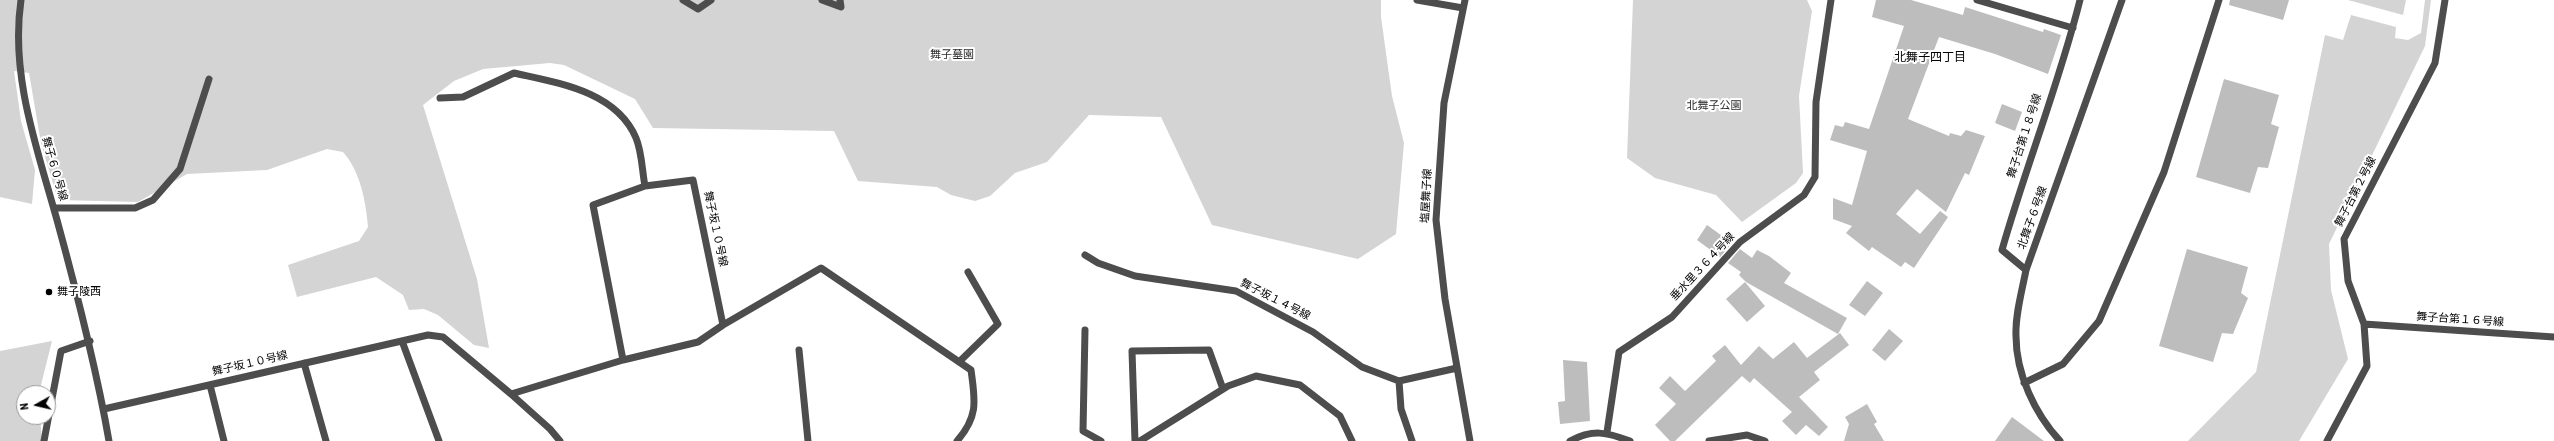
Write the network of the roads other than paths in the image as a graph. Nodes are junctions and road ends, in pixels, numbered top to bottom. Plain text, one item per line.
1 (21, 0) edge
2 (683, 0) edge
3 (710, 0) edge
4 (822, 0) edge
5 (840, 0) edge
6 (1417, 0) edge
7 (1465, 0) edge
8 (1831, 0) edge
9 (1977, 0) edge
10 (2080, 0) edge
11 (2122, 0) edge
12 (2219, 0) edge
13 (2445, 0) edge
14 (1988, 2) edge
15 (1463, 8) junction
16 (2073, 28) junction
17 (209, 79) dead end
18 (440, 98) dead end
19 (645, 186) junction
20 (54, 208) junction
21 (1084, 255) dead end
22 (2026, 270) junction
23 (968, 272) dead end
24 (2364, 324) junction
25 (723, 325) junction
26 (1085, 330) dead end
27 (2554, 337) edge
28 (90, 341) junction
29 (402, 341) junction
30 (799, 350) dead end
31 (623, 360) junction
32 (959, 362) junction
33 (304, 363) junction
34 (1457, 368) junction
35 (1399, 381) junction
36 (2024, 383) junction
37 (210, 385) junction
38 (1223, 389) junction
39 (511, 394) junction
40 (104, 409) junction
41 (1607, 432) junction
42 (44, 441) edge
43 (110, 441) edge
44 (224, 441) edge
45 (326, 441) edge
46 (439, 441) edge
47 (560, 441) edge
48 (808, 441) edge
49 (957, 441) edge
50 (1101, 441) edge
51 (1135, 441) edge
52 (1140, 441) edge
53 (1352, 441) edge
54 (1412, 441) edge
55 (1470, 441) edge
56 (1570, 441) edge
57 (1630, 441) edge
58 (1709, 441) edge
59 (1765, 441) edge
60 (2060, 441) edge
61 (2327, 441) edge

1 - 20 street, 舞子６０号線
2 - 3 street
4 - 5 street
6 - 15 street
7 - 15 street, 塩屋舞子線
8 - 41 street, 垂水里３６４号線
9 - 14 street
10 - 16 street, 舞子台第１８号線
11 - 22 street, 北舞子６号線
12 - 36 street
13 - 24 street, 舞子台第２号線
14 - 16 street
15 - 34 street, 塩屋舞子線
16 - 22 street, 舞子台第１８号線
17 - 20 street
18 - 19 street
19 - 25 street, 舞子坂１０号線
19 - 31 street, 舞子坂１０号線
20 - 28 street, 舞子６０号線
21 - 35 street, 舞子坂１４号線
22 - 36 street, 北舞子６号線
23 - 32 street
24 - 27 street, 舞子台第１６号線
24 - 61 street, 舞子台第２号線
25 - 31 street
25 - 32 street
26 - 50 street
28 - 40 street, 舞子６０号線
28 - 42 street
29 - 33 street, 舞子坂１０号線
29 - 39 street, 舞子坂１０号線
29 - 46 street
30 - 48 street
31 - 39 street
32 - 49 street
33 - 37 street, 舞子坂１０号線
33 - 45 street
34 - 35 street
34 - 55 street, 塩屋舞子線
35 - 54 street
36 - 60 street, 北舞子６号線
37 - 40 street, 舞子坂１０号線
37 - 44 street
38 - 51 street
38 - 52 street
38 - 53 street
39 - 47 street, 舞子坂１０号線
40 - 43 street, 舞子６０号線
41 - 56 street
41 - 57 street
58 - 59 street

